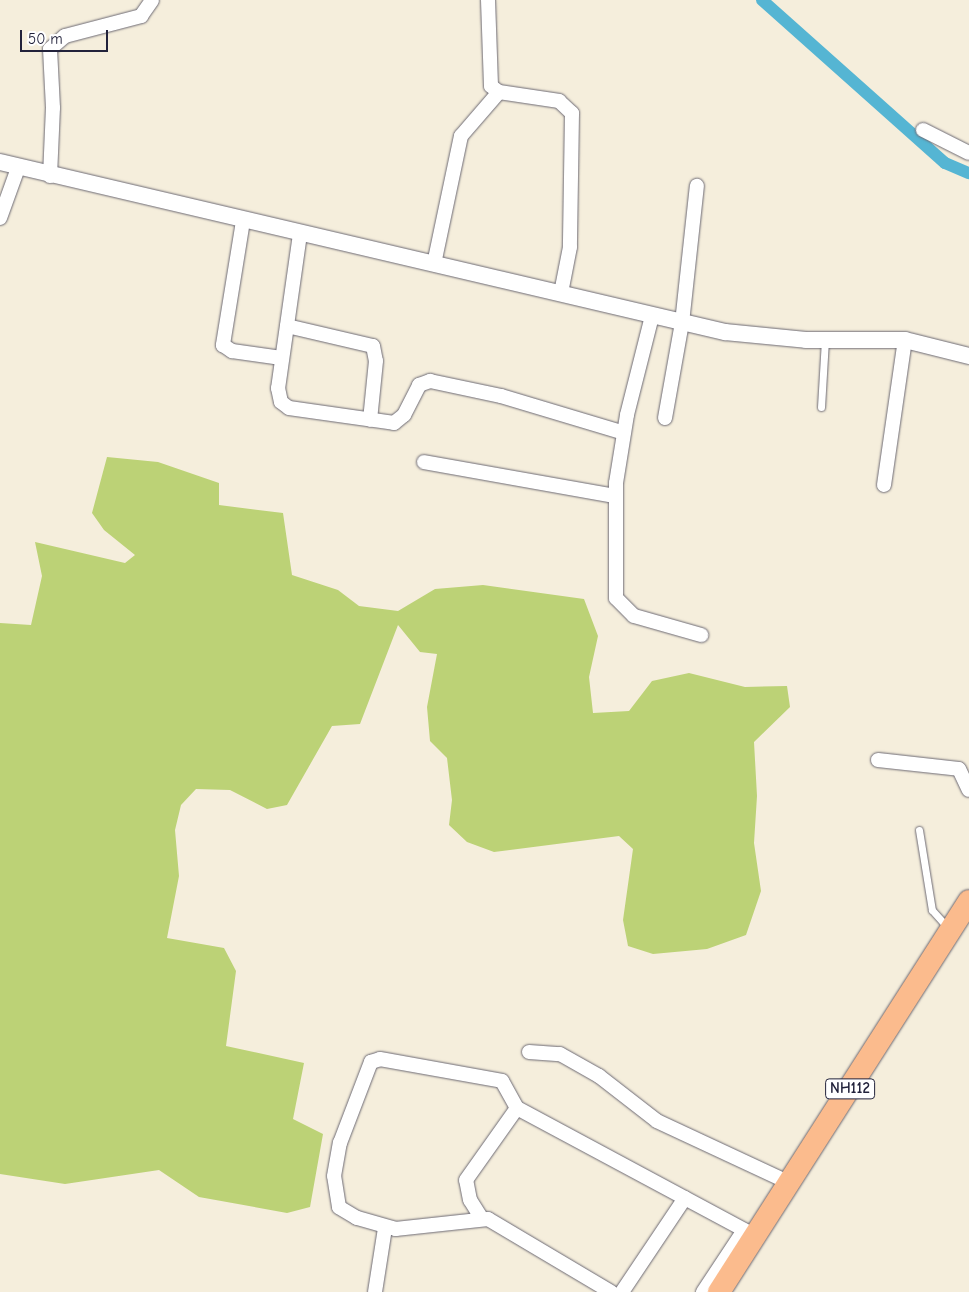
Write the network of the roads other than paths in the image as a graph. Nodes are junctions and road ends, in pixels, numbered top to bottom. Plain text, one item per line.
1 (152, 0) edge
2 (488, 0) edge
3 (499, 92) junction
4 (923, 130) dead end
5 (969, 153) edge
6 (0, 162) edge
7 (18, 168) junction
8 (50, 176) junction
9 (697, 186) dead end
10 (0, 218) edge
11 (243, 221) junction
12 (300, 234) junction
13 (434, 264) junction
14 (561, 293) junction
15 (652, 316) junction
16 (682, 323) junction
17 (287, 326) junction
18 (825, 339) junction
19 (905, 340) junction
20 (969, 356) edge
21 (282, 358) junction
22 (821, 407) dead end
23 (665, 418) dead end
24 (370, 420) junction
25 (624, 433) junction
26 (424, 462) dead end
27 (884, 485) dead end
28 (615, 496) junction
29 (701, 635) dead end
30 (878, 760) dead end
31 (969, 790) edge
32 (919, 830) dead end
33 (962, 915) edge
34 (529, 1052) dead end
35 (517, 1108) junction
36 (790, 1184) junction
37 (685, 1198) junction
38 (482, 1219) junction
39 (385, 1228) junction
40 (750, 1233) junction
41 (375, 1292) edge
42 (611, 1292) edge
43 (622, 1292) edge
44 (703, 1292) edge
45 (719, 1292) edge

1 - 8 street
2 - 3 street
3 - 13 street
3 - 14 street
4 - 5 street
6 - 7 street
7 - 8 street
7 - 10 street
8 - 11 street
9 - 16 street
11 - 12 street
11 - 21 street
12 - 13 street
12 - 17 street
13 - 14 street
14 - 15 street
15 - 16 street
15 - 25 street
16 - 18 street
16 - 23 street
17 - 21 street
17 - 24 street
18 - 19 street
18 - 22 lane
19 - 20 street
19 - 27 street
21 - 24 street
24 - 25 street
25 - 28 street
26 - 28 street
28 - 29 street
30 - 31 street
32 - 33 lane
33 - 36 highway, NH112
34 - 36 street
35 - 37 street
35 - 38 street
35 - 39 street
36 - 40 highway, NH112
37 - 40 street
37 - 43 street
38 - 39 street
38 - 42 street
39 - 41 street
40 - 44 street
40 - 45 highway, NH112

